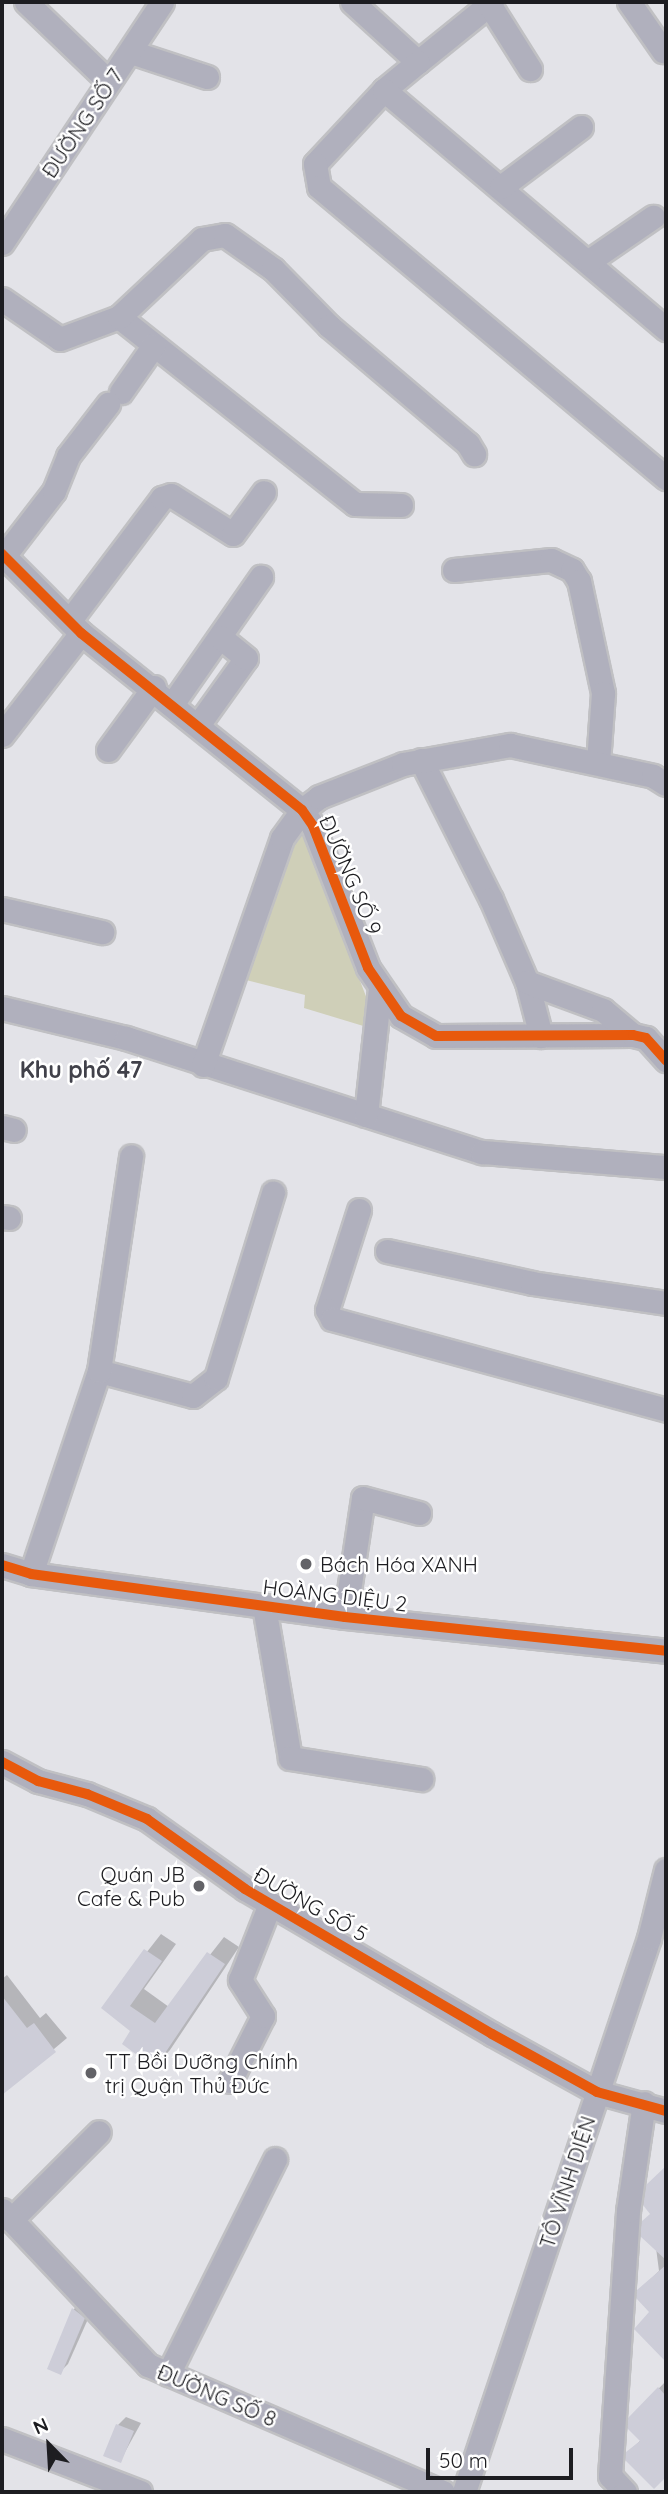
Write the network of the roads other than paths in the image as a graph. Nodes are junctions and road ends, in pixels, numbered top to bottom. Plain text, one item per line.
1 (26, 2) edge
2 (162, 2) edge
3 (352, 2) edge
4 (629, 2) edge
5 (491, 3) edge
6 (663, 51) dead end
7 (131, 52) junction
8 (418, 62) junction
9 (530, 69) dead end
10 (207, 77) dead end
11 (108, 81) junction
12 (384, 90) junction
13 (581, 127) dead end
14 (501, 187) junction
15 (653, 217) dead end
16 (2, 243) edge
17 (589, 261) junction
18 (2, 299) edge
19 (119, 317) junction
20 (666, 329) edge
21 (154, 345) junction
22 (474, 454) dead end
23 (666, 478) edge
24 (264, 492) dead end
25 (401, 505) dead end
26 (3, 555) edge
27 (454, 570) dead end
28 (261, 577) dead end
29 (76, 627) junction
30 (220, 637) junction
31 (154, 687) junction
32 (173, 703) junction
33 (198, 725) junction
34 (2, 735) edge
35 (108, 750) dead end
36 (421, 760) junction
37 (598, 762) junction
38 (666, 784) edge
39 (302, 810) junction
40 (2, 909) edge
41 (102, 932) dead end
42 (527, 982) junction
43 (380, 988) junction
44 (2, 1008) edge
45 (666, 1031) edge
46 (633, 1035) junction
47 (541, 1036) junction
48 (665, 1059) edge
49 (202, 1065) junction
50 (366, 1115) junction
51 (131, 1156) dead end
52 (666, 1167) edge
53 (273, 1193) dead end
54 (359, 1210) dead end
55 (387, 1251) dead end
56 (666, 1303) edge
57 (99, 1371) junction
58 (666, 1410) edge
59 (419, 1513) dead end
60 (2, 1565) edge
61 (31, 1574) junction
62 (264, 1606) junction
63 (345, 1617) junction
64 (666, 1651) edge
65 (2, 1762) edge
66 (422, 1779) dead end
67 (666, 1870) edge
68 (270, 1904) junction
69 (230, 2081) dead end
70 (597, 2092) junction
71 (660, 2111) edge
72 (99, 2132) dead end
73 (275, 2159) dead end
74 (6, 2215) edge
75 (168, 2374) junction
76 (2, 2439) edge
77 (140, 2492) edge
78 (443, 2492) edge
79 (464, 2492) edge
80 (625, 2492) edge

1 - 11 street
2 - 7 street, ĐƯỜNG SỐ 7
3 - 8 street
4 - 6 street
5 - 8 street
5 - 9 street
7 - 10 street
7 - 11 street, ĐƯỜNG SỐ 7
8 - 12 street
11 - 16 street, ĐƯỜNG SỐ 7
12 - 14 street
12 - 23 street
13 - 14 street
14 - 17 street
15 - 17 street
17 - 20 street
18 - 19 street
19 - 21 street
19 - 22 street
21 - 25 street
21 - 26 street
24 - 29 street
26 - 29 street, ĐƯỜNG SỐ 9
27 - 37 street
28 - 30 street
29 - 31 street, ĐƯỜNG SỐ 9
29 - 34 street
30 - 32 street
30 - 33 street
31 - 32 street, ĐƯỜNG SỐ 9
31 - 35 street
32 - 33 street, ĐƯỜNG SỐ 9
33 - 39 street, ĐƯỜNG SỐ 9
36 - 37 street
36 - 39 street
36 - 42 street
37 - 38 street
39 - 43 street, ĐƯỜNG SỐ 9
39 - 49 street
40 - 41 street
42 - 46 street
42 - 47 street
43 - 47 street, ĐƯỜNG SỐ 9
43 - 50 street
44 - 49 street
45 - 48 street
46 - 47 street, ĐƯỜNG SỐ 9
46 - 48 street
49 - 50 street
50 - 52 street
51 - 57 street
53 - 57 street
54 - 58 street
55 - 56 street
57 - 61 street
59 - 63 street
60 - 61 street, HOÀNG DIỆU 2
61 - 62 street, HOÀNG DIỆU 2
62 - 63 street, HOÀNG DIỆU 2
62 - 66 street
63 - 64 street, HOÀNG DIỆU 2
65 - 68 street, ĐƯỜNG SỐ 5
67 - 70 street, TÔ VĨNH DIỆN
68 - 69 street
68 - 70 street, ĐƯỜNG SỐ 5
70 - 71 street
70 - 79 street, TÔ VĨNH DIỆN
71 - 80 street
72 - 74 street
73 - 75 street
74 - 75 street, ĐƯỜNG SỐ 8
75 - 78 street, ĐƯỜNG SỐ 8
76 - 77 street

